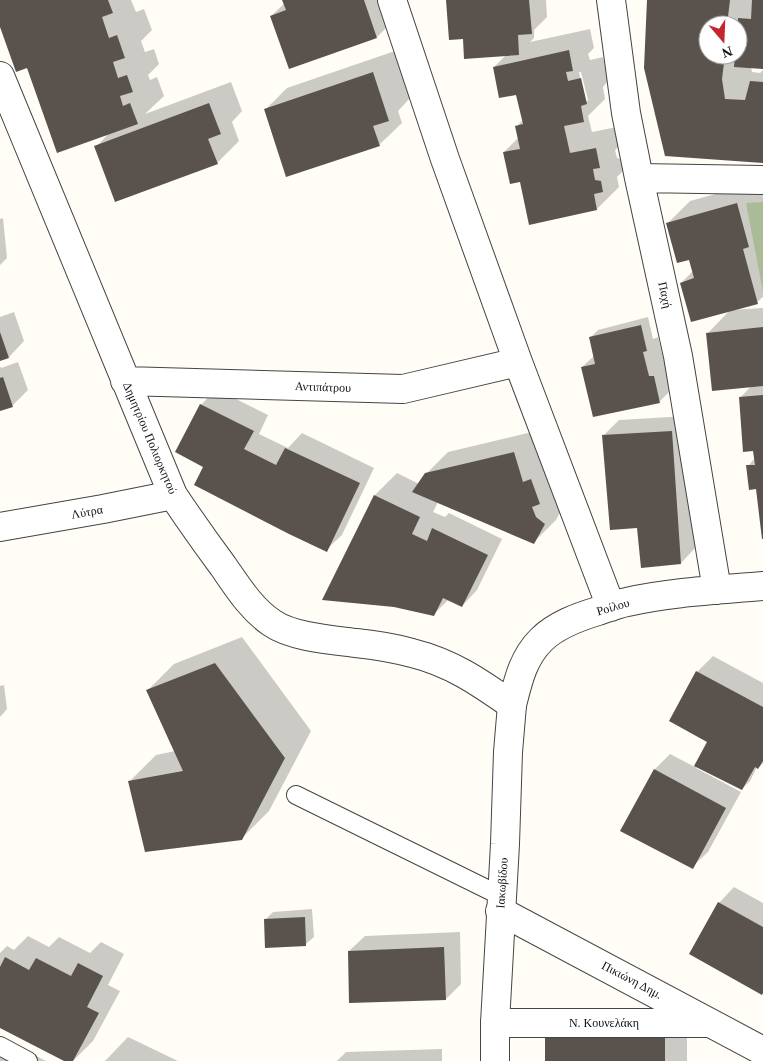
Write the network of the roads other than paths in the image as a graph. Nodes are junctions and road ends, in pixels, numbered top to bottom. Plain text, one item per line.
1 (392, 0) edge
2 (610, 0) edge
3 (0, 76) edge
4 (639, 178) junction
5 (763, 180) edge
6 (518, 362) junction
7 (125, 381) junction
8 (173, 494) junction
9 (0, 527) edge
10 (763, 586) edge
11 (717, 590) junction
12 (610, 607) junction
13 (512, 705) junction
14 (296, 795) dead end
15 (501, 903) junction
16 (495, 1022) junction
17 (713, 1023) junction
18 (0, 1046) edge
19 (763, 1051) edge
20 (28, 1061) edge
21 (495, 1061) edge

1 - 6 street
2 - 4 street, Παχή
3 - 7 street, Δημητρίου Πολιορκητού
4 - 5 street
4 - 11 street, Παχή
6 - 7 street, Αντιπάτρου
6 - 12 street
7 - 8 street, Δημητρίου Πολιορκητού
8 - 9 street, Λύτρα
8 - 13 street, Δημητρίου Πολιορκητού
10 - 11 street, Ροίλου
11 - 12 street, Ροίλου
12 - 13 street, Ροίλου
13 - 15 street, Ιακωβίδου
14 - 15 lane
15 - 16 street, Ιακωβίδου
15 - 17 street, Πικιώνη Δημ.
16 - 17 street, Ν. Κουνελάκη
16 - 21 street, Ιακωβίδου
17 - 19 street, Πικιώνη Δημ.
18 - 20 lane

